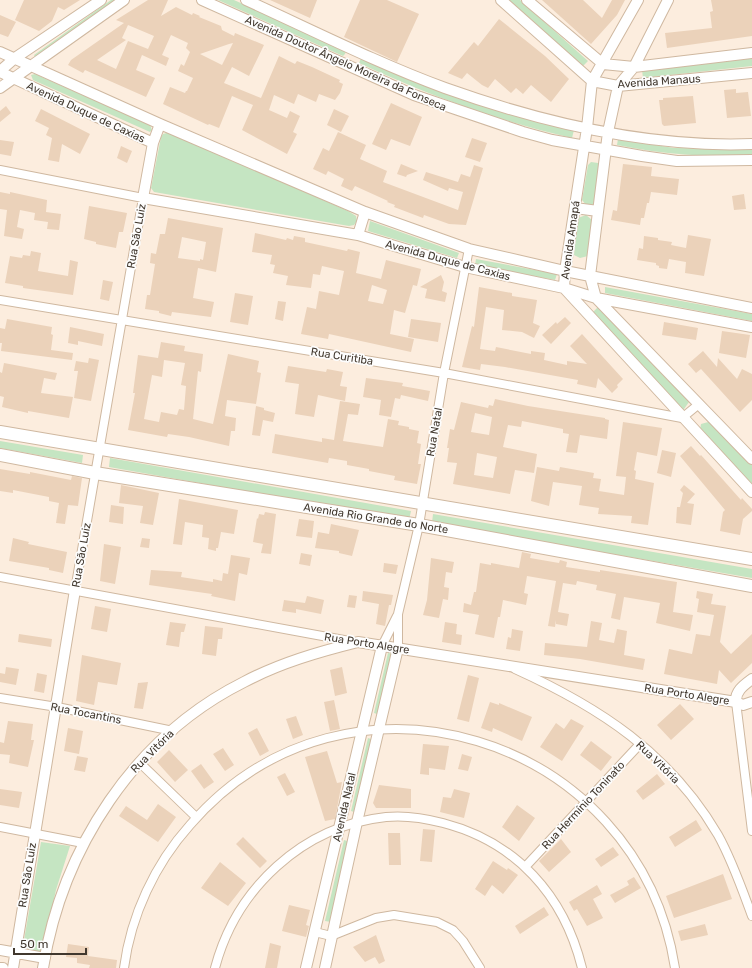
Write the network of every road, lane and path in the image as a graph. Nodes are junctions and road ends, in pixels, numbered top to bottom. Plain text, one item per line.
1 (101, 0) edge
2 (124, 0) edge
3 (202, 0) edge
4 (246, 0) edge
5 (501, 0) edge
6 (528, 0) edge
7 (638, 0) edge
8 (668, 0) edge
9 (356, 49) junction
10 (0, 52) edge
11 (752, 53) edge
12 (14, 58) junction
13 (603, 64) junction
14 (349, 65) junction
15 (30, 66) junction
16 (634, 67) junction
17 (0, 72) edge
18 (752, 73) edge
19 (13, 79) junction
20 (592, 81) junction
21 (618, 86) junction
22 (0, 88) edge
23 (160, 124) junction
24 (587, 128) junction
25 (608, 132) junction
26 (153, 143) junction
27 (752, 144) edge
28 (584, 147) junction
29 (606, 150) junction
30 (752, 160) edge
31 (0, 170) edge
32 (143, 198) junction
33 (575, 208) junction
34 (598, 211) junction
35 (365, 212) junction
36 (358, 234) junction
37 (469, 249) junction
38 (465, 267) junction
39 (564, 271) junction
40 (590, 276) junction
41 (564, 288) junction
42 (596, 298) junction
43 (0, 300) edge
44 (752, 308) edge
45 (122, 320) junction
46 (752, 327) edge
47 (444, 373) junction
48 (699, 404) junction
49 (682, 418) junction
50 (0, 432) edge
51 (99, 449) junction
52 (0, 455) edge
53 (752, 459) edge
54 (95, 473) junction
55 (752, 492) edge
56 (422, 502) junction
57 (419, 525) junction
58 (752, 559) edge
59 (0, 577) edge
60 (752, 586) edge
61 (75, 590) junction
62 (398, 614) junction
63 (358, 642) junction
64 (382, 646) junction
65 (398, 648) junction
66 (505, 665) junction
67 (752, 679) edge
68 (0, 698) edge
69 (736, 702) junction
70 (752, 702) edge
71 (57, 707) junction
72 (380, 728) junction
73 (362, 730) junction
74 (172, 731) junction
75 (640, 744) junction
76 (139, 762) junction
77 (587, 802) junction
78 (196, 817) junction
79 (356, 822) junction
80 (0, 827) edge
81 (339, 827) junction
82 (752, 831) edge
83 (34, 833) junction
84 (83, 842) junction
85 (526, 866) junction
86 (752, 916) edge
87 (315, 932) junction
88 (331, 936) junction
89 (0, 950) edge
90 (15, 953) junction
91 (44, 963) edge
92 (13, 968) edge
93 (124, 968) edge
94 (215, 968) edge
95 (306, 968) edge
96 (325, 968) edge
97 (480, 968) edge
98 (582, 968) edge
99 (675, 968) edge

1 - 12 street
2 - 15 street
3 - 14 street, Avenida Doutor Ângelo Moreira da Fonseca
4 - 9 street, Avenida Doutor Ângelo Moreira da Fonseca
5 - 20 street
6 - 13 street
7 - 13 street, Avenida Amapá
8 - 16 street
9 - 14 street
9 - 24 street, Avenida Doutor Ângelo Moreira da Fonseca
10 - 12 street, Avenida Duque de Caxias
11 - 16 street, Avenida Manaus
12 - 15 street, Avenida Duque de Caxias
12 - 17 street
13 - 16 street, Avenida Manaus
13 - 20 street, Avenida Amapá
14 - 28 street, Avenida Doutor Ângelo Moreira da Fonseca
15 - 19 street
15 - 23 street, Avenida Duque de Caxias
16 - 21 street
17 - 19 street, Avenida Duque de Caxias
18 - 21 street, Avenida Manaus
19 - 22 street
19 - 26 street, Avenida Duque de Caxias
20 - 21 street, Avenida Manaus
20 - 24 street, Avenida Amapá
21 - 25 street
23 - 26 street, Avenida Duque de Caxias
23 - 35 street, Avenida Duque de Caxias
24 - 25 street, Avenida Doutor Ângelo Moreira da Fonseca
24 - 28 street, Avenida Amapá
25 - 27 street, Avenida Doutor Ângelo Moreira da Fonseca
25 - 29 street
26 - 32 street, Rua São Luiz
28 - 29 street, Avenida Doutor Ângelo Moreira da Fonseca
28 - 33 street, Avenida Amapá
29 - 30 street, Avenida Doutor Ângelo Moreira da Fonseca
29 - 34 street
31 - 32 street
32 - 36 street, Avenida Duque de Caxias
32 - 45 street, Rua São Luiz
33 - 34 street
33 - 39 street, Avenida Amapá
34 - 40 street
35 - 36 street
35 - 37 street, Avenida Duque de Caxias
36 - 38 street, Avenida Duque de Caxias
37 - 38 street, Rua Natal
37 - 39 street, Avenida Duque de Caxias
38 - 41 street, Avenida Duque de Caxias
38 - 47 street, Rua Natal
39 - 40 street, Avenida Duque de Caxias
39 - 41 street, Avenida Amapá
40 - 42 street
40 - 44 street, Avenida Duque de Caxias
41 - 42 street, Avenida Duque de Caxias
41 - 49 street, Avenida Amapá
42 - 46 street, Avenida Duque de Caxias
42 - 48 street
43 - 45 street, Rua Curitiba
45 - 47 street, Rua Curitiba
45 - 51 street, Rua São Luiz
47 - 49 street, Rua Curitiba
47 - 56 street, Rua Natal
48 - 49 street
48 - 53 street
49 - 55 street, Avenida Amapá
50 - 51 main road, Avenida Rio Grande do Norte
51 - 54 street, Rua São Luiz
51 - 56 main road, Avenida Rio Grande do Norte
52 - 54 main road, Avenida Rio Grande do Norte
54 - 57 main road, Avenida Rio Grande do Norte
54 - 61 street, Rua São Luiz
56 - 57 street, Rua Natal
56 - 58 main road, Avenida Rio Grande do Norte
57 - 60 main road, Avenida Rio Grande do Norte
57 - 62 street, Rua Natal
59 - 61 street, Rua Porto Alegre
61 - 63 street, Rua Porto Alegre
61 - 71 street, Rua São Luiz
62 - 64 street, Rua Natal
62 - 65 street, Rua Natal
63 - 64 street, Rua Porto Alegre
63 - 74 street, Rua Vitória
64 - 65 street, Rua Porto Alegre
64 - 73 street, Avenida Natal
65 - 66 street, Rua Porto Alegre
65 - 72 street, Avenida Natal
66 - 69 street, Rua Porto Alegre
66 - 75 street, Rua Vitória
67 - 69 street
68 - 71 street, Rua Tocantins
69 - 70 street, Rua Porto Alegre
69 - 82 street
71 - 74 street, Rua Tocantins
71 - 83 street, Rua São Luiz
72 - 73 street
72 - 77 street
72 - 79 street, Avenida Natal
73 - 78 street
73 - 81 street, Avenida Natal
74 - 76 street, Rua Vitória
75 - 77 street, Rua Hermínio Toninato
75 - 86 street, Rua Vitória
76 - 78 street
76 - 84 street, Rua Vitória
77 - 85 street, Rua Hermínio Toninato
77 - 99 street
78 - 93 street
79 - 81 street
79 - 85 street
79 - 88 street, Avenida Natal
80 - 83 street
81 - 87 street, Avenida Natal
81 - 94 street
83 - 84 street
83 - 90 street, Rua São Luiz
84 - 91 street, Rua Vitória
85 - 98 street
87 - 88 street
87 - 95 street, Avenida Natal
88 - 96 street, Avenida Natal
88 - 97 street
89 - 90 street
90 - 91 street
90 - 92 street, Rua São Luiz

